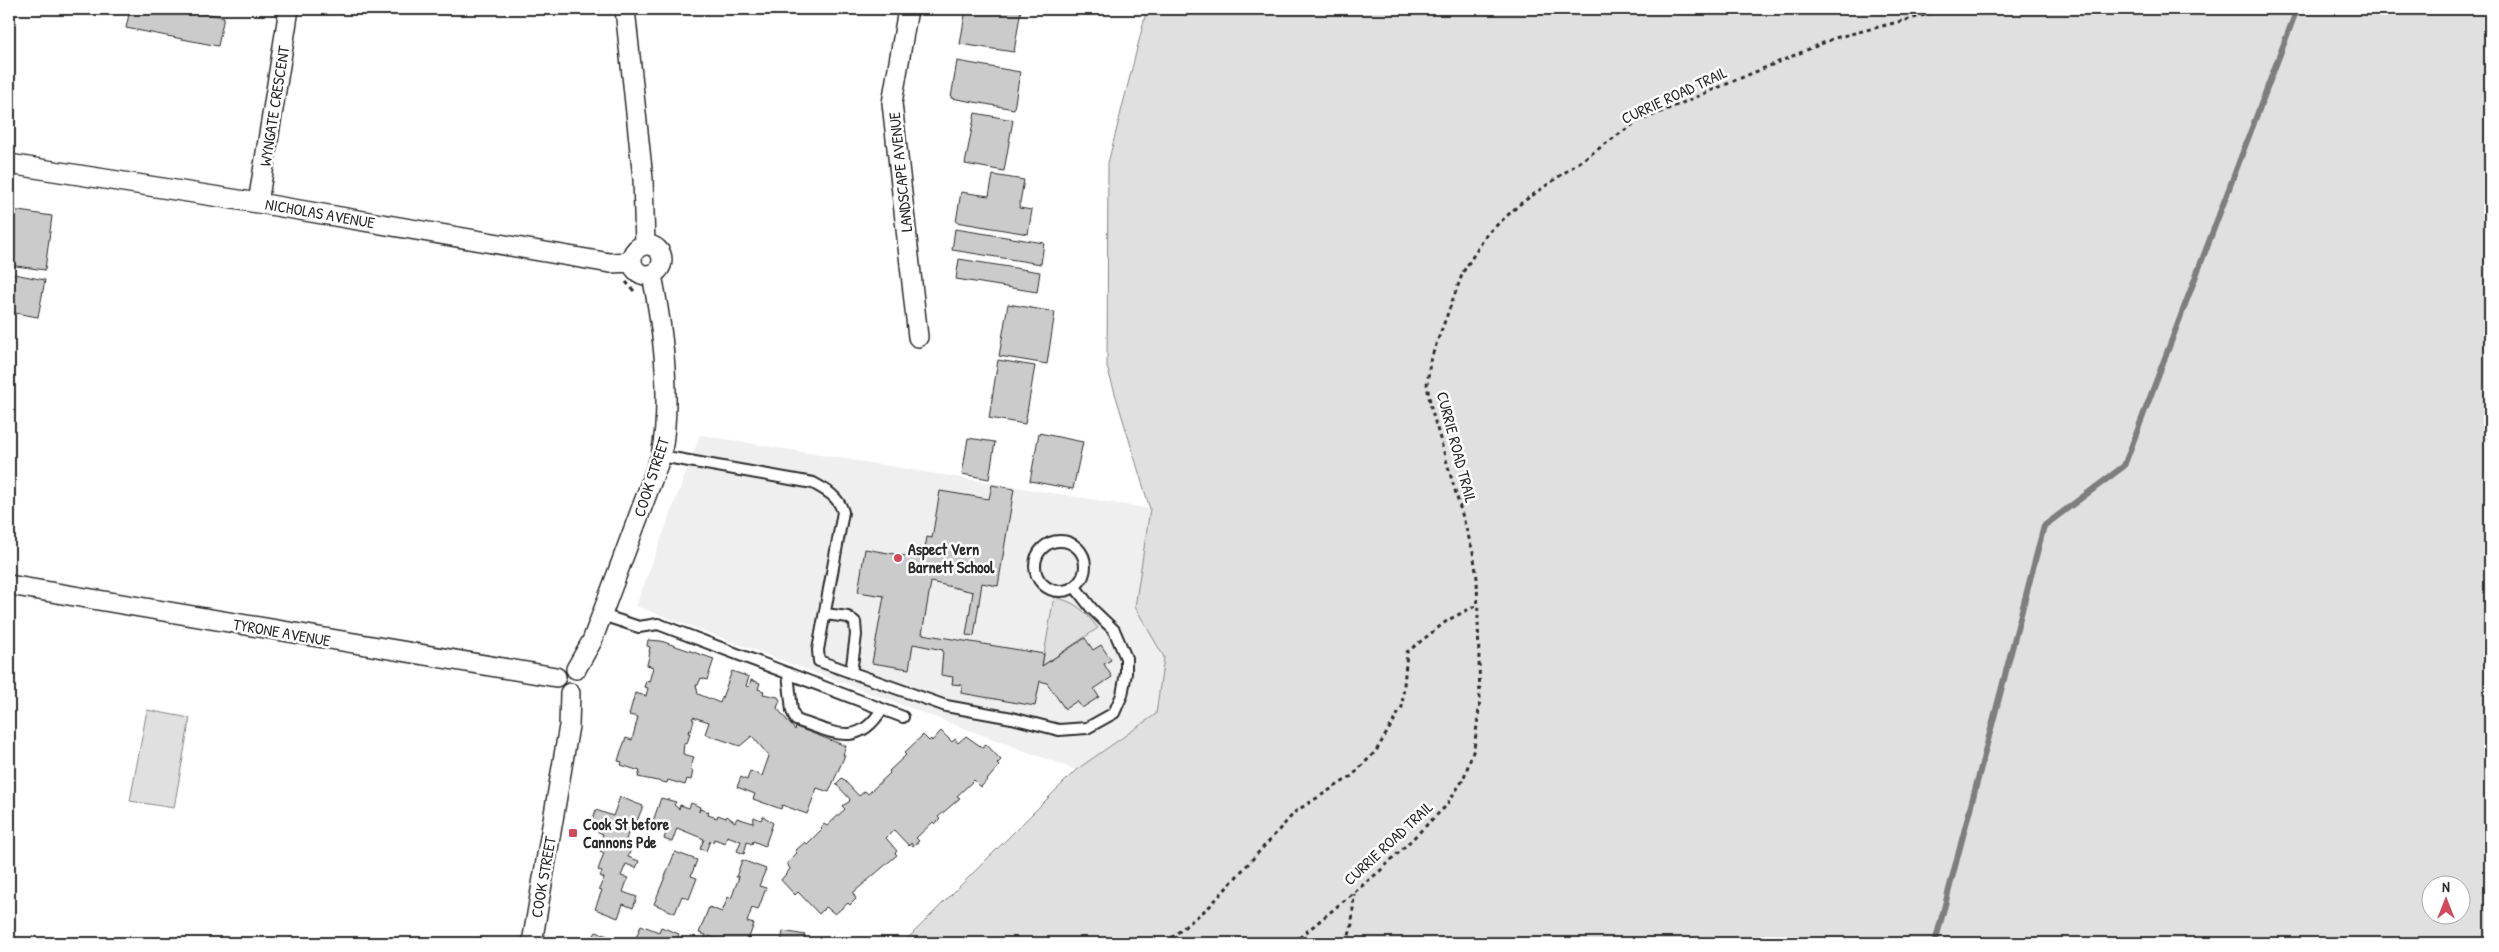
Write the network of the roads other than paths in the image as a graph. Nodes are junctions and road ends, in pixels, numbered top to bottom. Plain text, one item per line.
1 (289, 9) edge
2 (625, 9) edge
3 (908, 9) edge
4 (9, 164) edge
5 (258, 203) junction
6 (645, 245) junction
7 (632, 262) junction
8 (652, 275) junction
9 (918, 337) dead end
10 (661, 456) junction
11 (9, 585) edge
12 (1074, 587) junction
13 (825, 614) junction
14 (602, 615) junction
15 (576, 669) junction
16 (788, 673) junction
17 (852, 673) junction
18 (556, 677) junction
19 (570, 693) junction
20 (882, 709) junction
21 (903, 717) dead end
22 (532, 943) edge

1 - 5 street, WYNGATE CRESCENT
2 - 6 street
3 - 9 street, LANDSCAPE AVENUE
4 - 5 street, NICHOLAS AVENUE
5 - 7 street, NICHOLAS AVENUE
6 - 7 street
6 - 8 street
7 - 8 street
8 - 10 street, COOK STREET
10 - 13 lane
10 - 14 street, COOK STREET
11 - 18 street, TYRONE AVENUE
12 - 12 lane
12 - 17 lane
13 - 17 lane
13 - 17 lane
14 - 15 street, COOK STREET
14 - 16 lane
15 - 18 street
15 - 19 street
16 - 20 lane
16 - 20 lane
18 - 19 street
19 - 22 street, COOK STREET
20 - 21 lane

